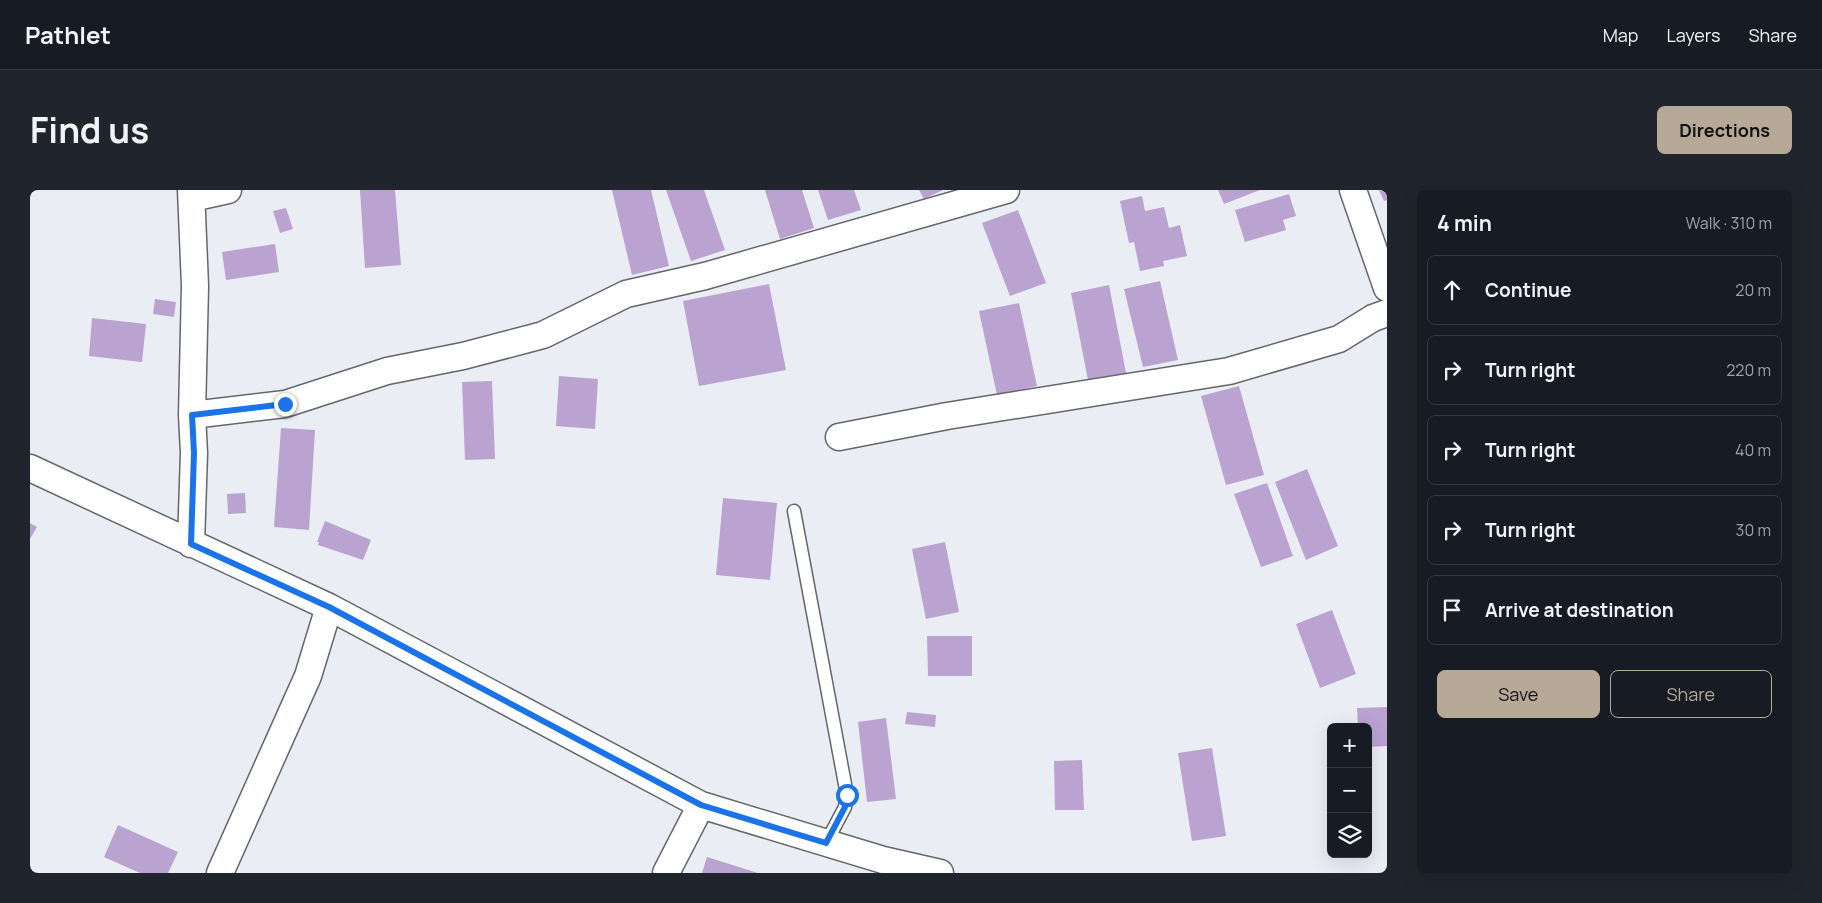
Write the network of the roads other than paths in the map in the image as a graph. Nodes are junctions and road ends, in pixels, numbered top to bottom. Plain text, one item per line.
1 (192, 190) edge
2 (228, 190) edge
3 (1006, 190) edge
4 (1353, 190) edge
5 (1387, 288) edge
6 (1387, 312) edge
7 (192, 415) junction
8 (839, 437) dead end
9 (30, 468) edge
10 (794, 511) dead end
11 (191, 544) junction
12 (329, 607) junction
13 (701, 805) junction
14 (826, 843) junction
15 (220, 873) edge
16 (666, 873) edge
17 (940, 873) edge

1 - 2 street
1 - 7 street
3 - 7 street
4 - 5 street
6 - 8 street
7 - 11 street
9 - 11 street
10 - 14 lane
11 - 12 street
12 - 13 street
12 - 15 street
13 - 14 street
13 - 16 street
14 - 17 street

